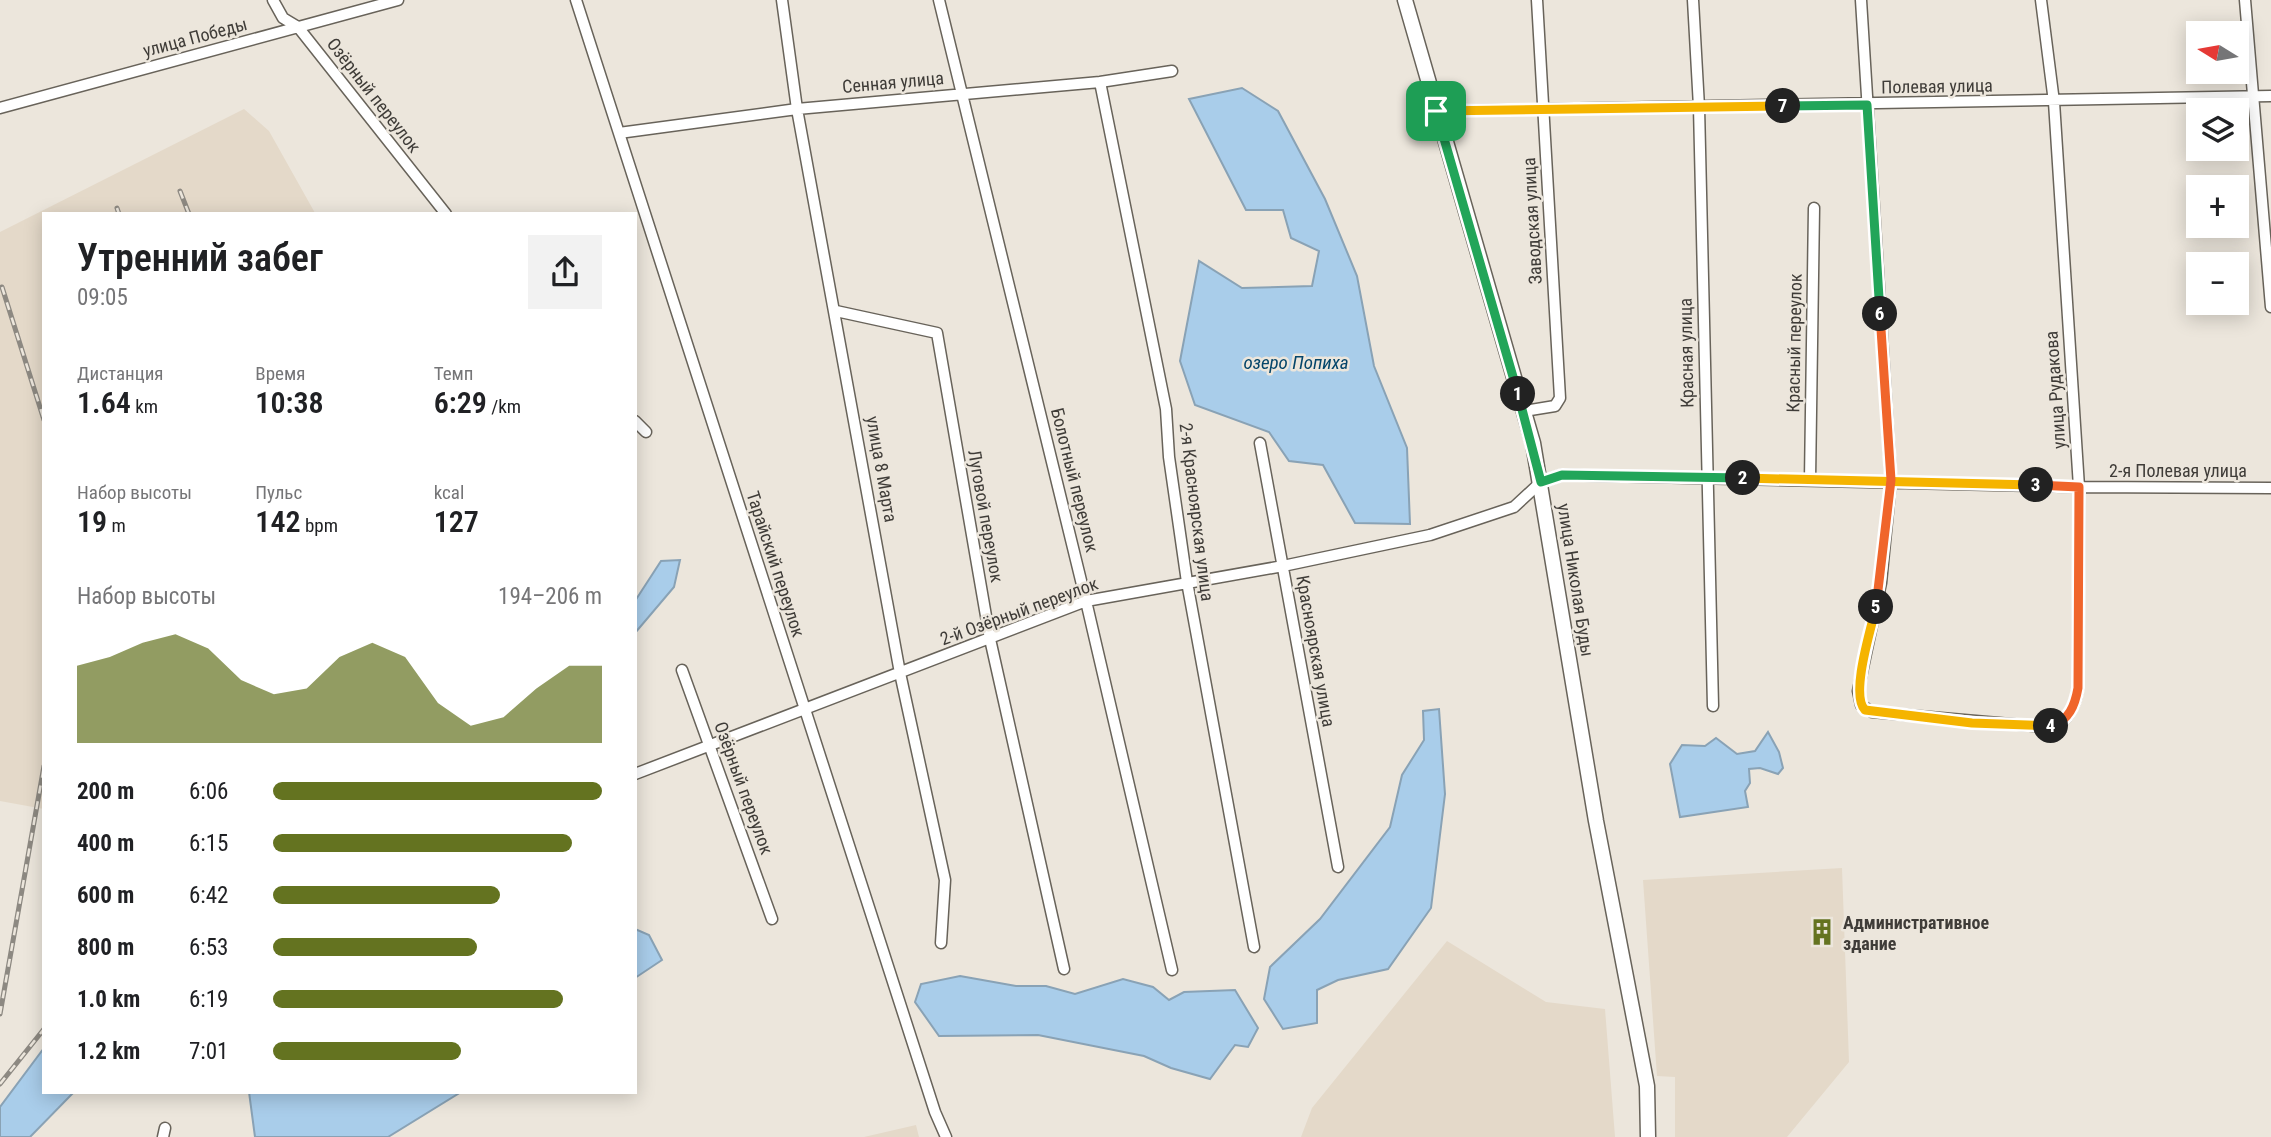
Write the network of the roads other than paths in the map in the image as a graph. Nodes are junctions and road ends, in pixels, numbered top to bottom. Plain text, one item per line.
1 (273, 0) edge
2 (398, 0) edge
3 (576, 0) edge
4 (782, 0) edge
5 (939, 0) edge
6 (1405, 0) edge
7 (1537, 0) edge
8 (1693, 0) edge
9 (1860, 0) edge
10 (2041, 0) edge
11 (2245, 0) edge
12 (298, 27) junction
13 (1172, 71) dead end
14 (1100, 82) junction
15 (962, 94) junction
16 (2271, 96) edge
17 (2252, 97) junction
18 (2054, 102) junction
19 (1867, 105) junction
20 (1542, 107) junction
21 (1699, 107) junction
22 (0, 108) edge
23 (797, 108) junction
24 (1436, 111) junction
25 (619, 133) junction
26 (1814, 208) dead end
27 (444, 212) edge
28 (2271, 307) edge
29 (836, 311) junction
30 (1524, 411) junction
31 (637, 423) edge
32 (646, 432) dead end
33 (1259, 443) dead end
34 (1706, 478) junction
35 (1810, 480) junction
36 (1891, 480) junction
37 (1541, 482) junction
38 (2079, 487) junction
39 (2271, 488) edge
40 (1283, 566) junction
41 (1187, 582) junction
42 (1086, 601) junction
43 (990, 639) junction
44 (682, 670) dead end
45 (900, 673) junction
46 (1713, 706) dead end
47 (804, 708) junction
48 (710, 745) junction
49 (637, 774) edge
50 (1338, 867) dead end
51 (772, 919) dead end
52 (941, 943) dead end
53 (1254, 947) dead end
54 (1064, 969) dead end
55 (1172, 970) dead end
56 (946, 1137) edge
57 (1648, 1137) edge

1 - 12 street, Озёрный переулок
2 - 12 street, улица Победы
3 - 25 street, Тарайский переулок
4 - 23 street, улица 8 Марта
5 - 15 street, Болотный переулок
6 - 24 street, улица Николая Буды
7 - 20 street, Заводская улица
8 - 21 street, Красная улица
9 - 19 street
10 - 18 street, улица Рудакова
11 - 17 street
12 - 22 street, улица Победы
12 - 27 street, Озёрный переулок
13 - 14 street, Сенная улица
14 - 15 street, Сенная улица
14 - 41 street, 2-я Красноярская улица
15 - 23 street, Сенная улица
15 - 42 street, Болотный переулок
16 - 17 street, Полевая улица
17 - 18 street, Полевая улица
17 - 28 street
18 - 19 street, Полевая улица
18 - 38 street, улица Рудакова
19 - 21 street, Полевая улица
19 - 36 street
20 - 21 street, Полевая улица
20 - 24 street, Полевая улица
20 - 30 street, Заводская улица
21 - 34 street, Красная улица
23 - 25 street, Сенная улица
23 - 29 street, улица 8 Марта
24 - 30 street, улица Николая Буды
25 - 47 street, Тарайский переулок
26 - 35 street, Красный переулок
29 - 43 street, Луговой переулок
29 - 45 street, улица 8 Марта
30 - 37 street, улица Николая Буды
31 - 32 street
33 - 40 street, Красноярская улица
34 - 35 street, 2-я Полевая улица
34 - 37 street, 2-я Полевая улица
34 - 46 street, Красная улица
35 - 36 street, 2-я Полевая улица
36 - 38 street, 2-я Полевая улица
36 - 38 street, улица Рудакова
37 - 40 street, 2-й Озёрный переулок
37 - 57 street, улица Николая Буды
38 - 39 street, 2-я Полевая улица
40 - 41 street, 2-й Озёрный переулок
40 - 50 street, Красноярская улица
41 - 42 street, 2-й Озёрный переулок
41 - 53 street, 2-я Красноярская улица
42 - 43 street, 2-й Озёрный переулок
42 - 55 street, Болотный переулок
43 - 45 street, 2-й Озёрный переулок
43 - 54 street, Луговой переулок
44 - 48 street, Озёрный переулок
45 - 47 street, 2-й Озёрный переулок
45 - 52 street, улица 8 Марта
47 - 48 street, 2-й Озёрный переулок
47 - 56 street, Тарайский переулок
48 - 49 street, 2-й Озёрный переулок
48 - 51 street, Озёрный переулок

